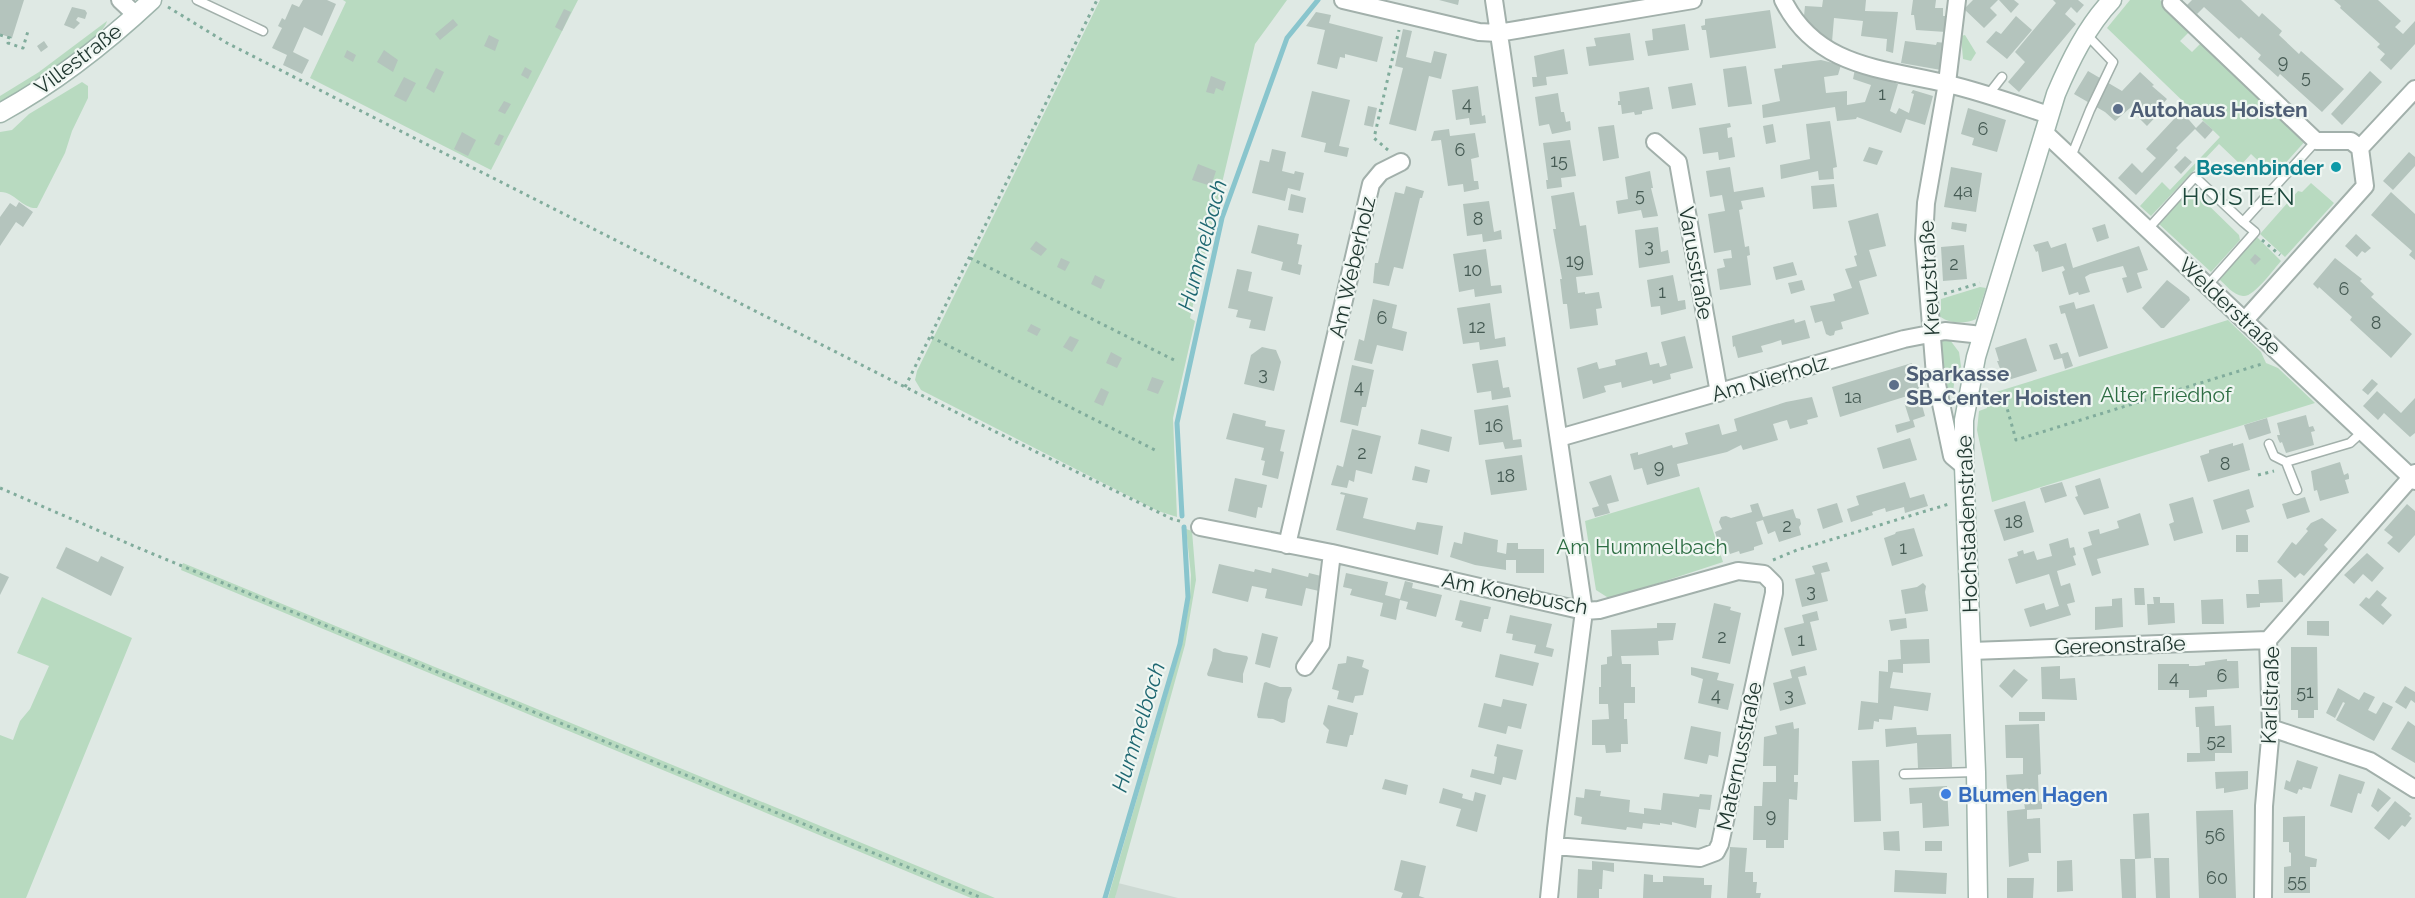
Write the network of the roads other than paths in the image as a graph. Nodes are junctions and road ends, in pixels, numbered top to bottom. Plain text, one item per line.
1 (120, 0) edge
2 (197, 0) edge
3 (1343, 0) edge
4 (1494, 0) edge
5 (1693, 0) edge
6 (1783, 0) edge
7 (1947, 0) edge
8 (2112, 0) edge
9 (158, 3) edge
10 (2171, 3) dead end
11 (1956, 8) edge
12 (136, 15) junction
13 (263, 32) dead end
14 (1498, 33) junction
15 (2086, 34) junction
16 (2002, 77) dead end
17 (1947, 83) junction
18 (2415, 89) edge
19 (1988, 95) junction
20 (0, 113) edge
21 (2046, 123) junction
22 (2316, 141) junction
23 (1655, 142) dead end
24 (2360, 148) junction
25 (2071, 157) junction
26 (1401, 162) road end
27 (2244, 222) junction
28 (2148, 229) junction
29 (2208, 285) junction
30 (2245, 320) junction
31 (1930, 334) junction
32 (1982, 336) junction
33 (1719, 393) junction
34 (2363, 431) junction
35 (1559, 438) junction
36 (2269, 444) dead end
37 (2286, 462) junction
38 (1964, 466) junction
39 (2414, 477) edge
40 (2297, 490) dead end
41 (1193, 525) road end
42 (1287, 545) junction
43 (1332, 554) junction
44 (1764, 574) joint
45 (1584, 611) junction
46 (2268, 640) junction
47 (1971, 651) junction
48 (1305, 667) dead end
49 (2271, 728) junction
50 (1976, 772) junction
51 (1904, 774) dead end
52 (2415, 789) edge
53 (1555, 846) junction
54 (1549, 898) edge
55 (1978, 898) edge
56 (2263, 898) edge

1 - 12 street
2 - 13 lane
3 - 14 street
4 - 14 street
5 - 14 street
6 - 17 street
7 - 11 street
8 - 15 main road, Hochstadenstraße
9 - 12 main road, Villestraße
10 - 22 street
11 - 17 street, Kreuzstraße
12 - 20 main road, Villestraße
14 - 35 street
15 - 21 main road, Hochstadenstraße
15 - 25 lane
16 - 19 lane
17 - 19 street
17 - 31 street, Kreuzstraße
18 - 24 street
19 - 21 street
21 - 25 street, Welderstraße
21 - 32 main road, Hochstadenstraße
22 - 24 street
22 - 27 lane
23 - 33 street, Varusstraße
24 - 30 street
25 - 28 street, Welderstraße
26 - 42 street, Am Weberholz
27 - 28 lane
27 - 29 lane
28 - 29 street, Welderstraße
29 - 30 street, Welderstraße
30 - 34 street, Welderstraße
31 - 32 street, Am Nierholz
31 - 33 street, Am Nierholz
31 - 38 street, Kreuzstraße
32 - 38 main road, Hochstadenstraße
33 - 35 street, Am Nierholz
34 - 37 lane
34 - 39 street, Welderstraße
35 - 45 street
36 - 37 lane
37 - 40 lane
38 - 47 main road, Hochstadenstraße
39 - 46 street, Karlstraße
41 - 42 street, Am Konebusch
42 - 43 street, Am Konebusch
43 - 45 street, Am Konebusch
43 - 48 street
44 - 45 street, Am Konebusch
44 - 53 street, Maternusstraße
45 - 53 street
46 - 47 street, Gereonstraße
46 - 49 street, Karlstraße
47 - 50 main road, Hochstadenstraße
49 - 52 street
49 - 56 street, Karlstraße
50 - 51 lane
50 - 55 main road, Hochstadenstraße
53 - 54 street

